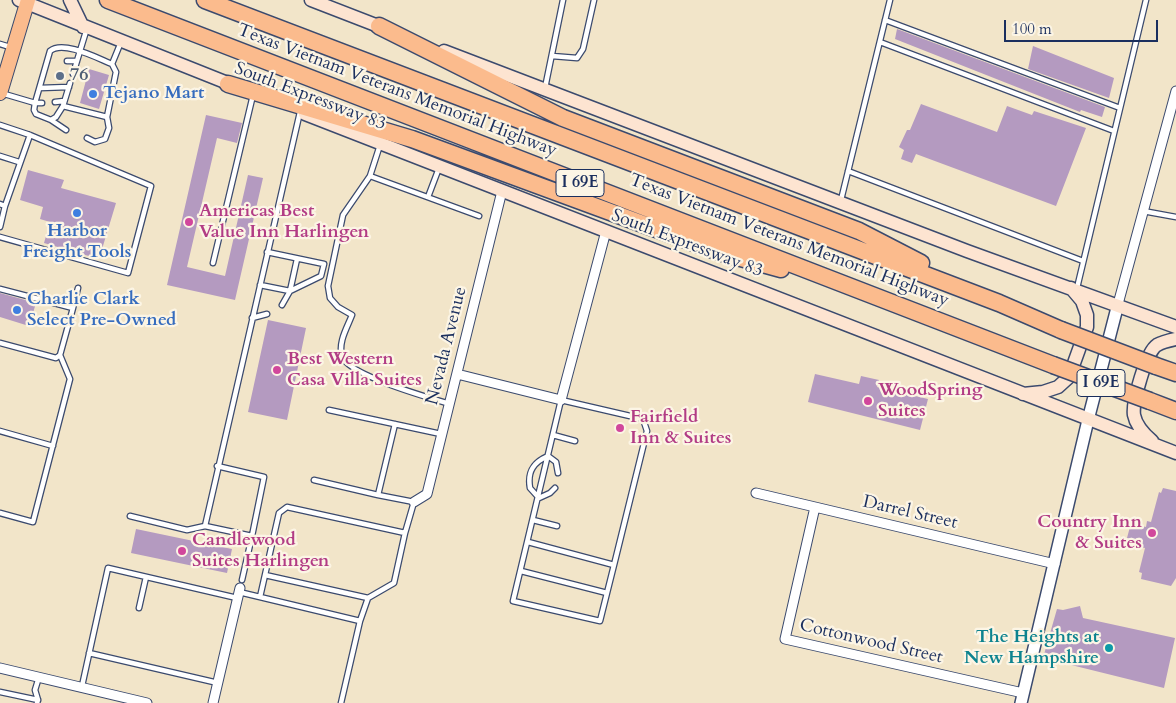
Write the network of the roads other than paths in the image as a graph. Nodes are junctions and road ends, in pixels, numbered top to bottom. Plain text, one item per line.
1 (70, 0) edge
2 (108, 0) edge
3 (205, 0) edge
4 (311, 0) edge
5 (563, 0) edge
6 (594, 0) edge
7 (890, 0) edge
8 (1146, 0) edge
9 (25, 1) edge
10 (885, 20) junction
11 (379, 26) junction
12 (85, 28) junction
13 (121, 42) junction
14 (880, 42) junction
15 (7, 46) edge
16 (80, 52) junction
17 (552, 56) junction
18 (54, 61) dead end
19 (67, 61) dead end
20 (77, 61) junction
21 (47, 62) junction
22 (112, 64) junction
23 (73, 74) dead end
24 (43, 75) junction
25 (50, 76) dead end
26 (228, 84) junction
27 (40, 88) junction
28 (0, 90) edge
29 (545, 90) junction
30 (1176, 91) edge
31 (253, 94) junction
32 (55, 102) dead end
33 (35, 103) junction
34 (42, 103) dead end
35 (64, 104) junction
36 (1120, 108) junction
37 (300, 112) junction
38 (107, 116) junction
39 (51, 120) junction
40 (0, 125) edge
41 (66, 130) dead end
42 (1114, 131) junction
43 (30, 136) junction
44 (87, 138) dead end
45 (380, 144) junction
46 (0, 156) edge
47 (19, 162) junction
48 (440, 167) junction
49 (848, 171) junction
50 (370, 176) junction
51 (502, 191) junction
52 (428, 197) junction
53 (841, 201) junction
54 (2, 205) edge
55 (1143, 211) junction
56 (479, 216) dead end
57 (1176, 217) edge
58 (0, 227) edge
59 (606, 231) junction
60 (0, 237) edge
61 (267, 252) junction
62 (297, 258) junction
63 (1083, 261) junction
64 (213, 263) dead end
65 (260, 285) junction
66 (78, 288) dead end
67 (0, 289) edge
68 (1073, 289) junction
69 (290, 291) junction
70 (869, 293) junction
71 (999, 303) junction
72 (1118, 304) junction
73 (282, 305) dead end
74 (73, 308) junction
75 (268, 314) dead end
76 (252, 318) junction
77 (1176, 327) edge
78 (1176, 339) edge
79 (0, 343) edge
80 (60, 355) junction
81 (1176, 373) edge
82 (457, 374) junction
83 (1021, 394) junction
84 (561, 400) junction
85 (450, 404) junction
86 (329, 410) dead end
87 (1176, 411) edge
88 (1088, 420) junction
89 (396, 424) junction
90 (0, 431) edge
91 (443, 434) junction
92 (553, 435) junction
93 (575, 441) dead end
94 (53, 446) junction
95 (1157, 446) junction
96 (1176, 453) edge
97 (548, 456) junction
98 (217, 466) junction
99 (558, 473) dead end
100 (314, 480) dead end
101 (555, 488) dead end
102 (756, 493) dead end
103 (378, 495) junction
104 (538, 498) junction
105 (414, 502) junction
106 (815, 507) junction
107 (0, 513) edge
108 (130, 516) dead end
109 (533, 520) junction
110 (205, 526) junction
111 (557, 526) dead end
112 (405, 533) junction
113 (252, 536) junction
114 (528, 542) junction
115 (1055, 564) junction
116 (614, 565) junction
117 (521, 571) junction
118 (265, 575) junction
119 (146, 576) junction
120 (240, 590) junction
121 (607, 593) junction
122 (260, 597) junction
123 (368, 598) junction
124 (139, 608) dead end
125 (360, 621) junction
126 (89, 653) junction
127 (0, 668) edge
128 (39, 676) junction
129 (218, 683) junction
130 (82, 686) junction
131 (0, 692) edge
132 (1022, 698) edge
133 (38, 701) edge
134 (147, 703) edge
135 (213, 703) edge
136 (341, 703) edge

1 - 12 main road
2 - 70 highway, Texas Vietnam Veterans Memorial Highway / I 69E
3 - 71 highway, Texas Vietnam Veterans Memorial Highway / I 69E
4 - 11 main road
5 - 17 lane
6 - 17 lane
7 - 10 lane
8 - 36 lane
9 - 12 main road, South Expressway 83
9 - 15 main road
10 - 14 lane
10 - 36 lane
11 - 29 main road
11 - 71 highway
12 - 13 main road, South Expressway 83
12 - 16 lane
13 - 22 lane
13 - 26 main road, South Expressway 83
14 - 42 lane
14 - 49 lane
15 - 28 main road
16 - 20 lane
16 - 21 lane
16 - 22 lane
17 - 29 lane
18 - 21 lane
19 - 20 lane
20 - 23 lane
21 - 24 lane
22 - 38 lane
24 - 25 lane
24 - 27 lane
26 - 31 main road, South Expressway 83
26 - 70 highway
27 - 33 lane
27 - 35 lane
28 - 33 lane
29 - 53 main road
30 - 55 street
31 - 37 main road, South Expressway 83
31 - 64 lane
32 - 35 lane
33 - 34 lane
33 - 39 lane
35 - 38 lane
35 - 39 lane
36 - 42 lane
37 - 45 main road, South Expressway 83
37 - 61 lane
38 - 44 lane
39 - 41 lane
40 - 43 lane
42 - 63 lane
43 - 47 lane
43 - 60 lane
45 - 48 main road, South Expressway 83
45 - 50 lane
46 - 47 lane
47 - 54 lane
48 - 51 main road, South Expressway 83
48 - 52 lane
49 - 53 lane
49 - 63 lane
50 - 52 lane
50 - 85 lane
51 - 59 main road, South Expressway 83
51 - 82 street, Nevada Avenue
52 - 56 lane
53 - 68 main road
54 - 58 lane
55 - 57 lane
55 - 72 street
59 - 83 main road, South Expressway 83
59 - 84 street
61 - 62 lane
61 - 65 lane
62 - 69 lane
62 - 69 lane
63 - 68 lane
65 - 69 lane
65 - 76 lane
66 - 74 lane
67 - 74 lane
68 - 72 main road
68 - 83 main road
69 - 73 lane
70 - 87 highway, Texas Vietnam Veterans Memorial Highway / I 69E, bridge
71 - 81 highway, Texas Vietnam Veterans Memorial Highway / I 69E, bridge
72 - 77 main road
72 - 88 street
74 - 80 lane
75 - 76 lane
76 - 98 lane
78 - 95 main road
79 - 80 lane
80 - 94 lane
82 - 84 street
82 - 85 street, Nevada Avenue
83 - 88 main road, South Expressway 83
84 - 92 lane
84 - 116 lane
85 - 91 street, Nevada Avenue
86 - 89 lane
88 - 95 main road, South Expressway 83
88 - 115 street
89 - 91 lane
89 - 103 lane
90 - 94 lane
91 - 105 street, Nevada Avenue
92 - 93 lane
92 - 97 lane
94 - 107 lane
95 - 96 main road, South Expressway 83
97 - 99 lane
97 - 104 lane
97 - 104 lane
98 - 110 lane
98 - 113 lane
100 - 103 lane
101 - 104 lane
102 - 106 street, Darrel Street
103 - 105 lane
104 - 109 lane
105 - 112 lane
106 - 115 street, Darrel Street
106 - 132 street, Cottonwood Street
108 - 110 lane
109 - 111 lane
109 - 114 lane
110 - 113 lane
112 - 118 lane
112 - 123 lane
113 - 120 lane
114 - 116 lane
114 - 117 lane
115 - 132 street
116 - 121 lane
117 - 121 lane
117 - 121 lane
118 - 122 lane
118 - 123 lane
119 - 120 lane
119 - 124 lane
119 - 126 lane
120 - 122 lane
120 - 129 street
122 - 125 lane
123 - 125 lane
125 - 136 lane
126 - 129 lane
126 - 130 lane
127 - 128 street
128 - 130 street
128 - 133 lane
129 - 135 street
130 - 134 street
131 - 133 lane

